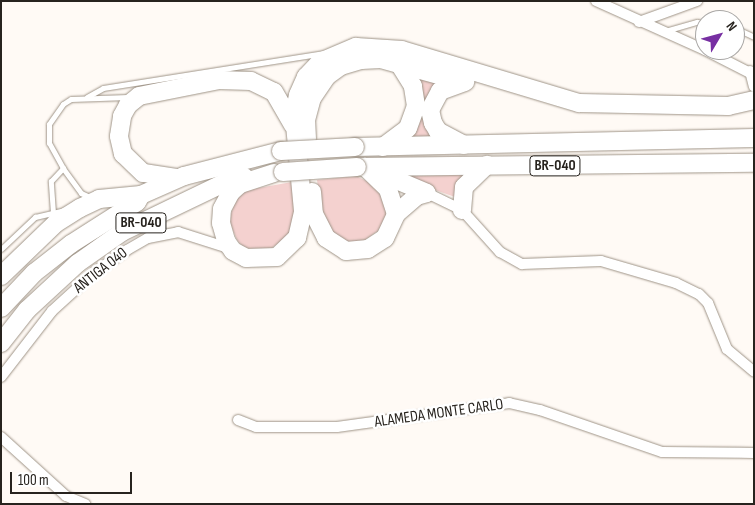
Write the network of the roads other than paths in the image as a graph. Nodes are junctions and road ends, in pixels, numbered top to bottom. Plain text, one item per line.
1 (596, 1) edge
2 (697, 1) edge
3 (639, 22) junction
4 (695, 23) edge
5 (659, 32) junction
6 (695, 46) edge
7 (344, 49) junction
8 (725, 60) edge
9 (400, 65) junction
10 (752, 73) edge
11 (464, 82) junction
12 (754, 87) edge
13 (139, 96) junction
14 (86, 97) junction
15 (754, 100) edge
16 (754, 108) edge
17 (295, 132) junction
18 (754, 138) edge
19 (464, 146) junction
20 (383, 147) junction
21 (751, 163) edge
22 (487, 165) junction
23 (361, 167) junction
24 (63, 168) junction
25 (278, 172) junction
26 (184, 176) junction
27 (426, 193) junction
28 (141, 195) junction
29 (100, 199) junction
30 (462, 210) junction
31 (396, 214) junction
32 (54, 217) junction
33 (1, 249) edge
34 (233, 250) junction
35 (1, 276) edge
36 (1, 308) edge
37 (1, 343) edge
38 (754, 372) edge
39 (1, 377) edge
40 (238, 420) dead end
41 (1, 437) edge
42 (754, 453) edge
43 (85, 504) edge

1 - 3 street
2 - 3 street
3 - 5 street
4 - 5 lane
5 - 6 street
7 - 14 lane
7 - 15 highway
7 - 17 highway
8 - 10 street
9 - 11 highway
9 - 20 highway
9 - 31 highway
10 - 12 street
11 - 16 highway
11 - 19 highway
13 - 14 lane
13 - 17 highway
13 - 26 highway
14 - 24 lane
17 - 34 highway
18 - 19 highway, BR-040
19 - 20 highway, BR-040
20 - 26 highway, BR-040, bridge
21 - 22 highway, BR-040
22 - 23 highway, BR-040
22 - 30 highway
23 - 25 highway, BR-040, bridge
23 - 27 highway
23 - 31 highway
24 - 29 lane
24 - 32 lane
25 - 34 highway
25 - 37 highway, BR-040
26 - 28 highway, BR-040
27 - 30 street
27 - 31 highway
28 - 29 highway
28 - 36 highway, BR-040
29 - 32 highway
30 - 38 street
32 - 33 lane
32 - 35 highway
34 - 39 street, ANTIGA 040
40 - 42 street, ALAMEDA MONTE CARLO
41 - 43 street

